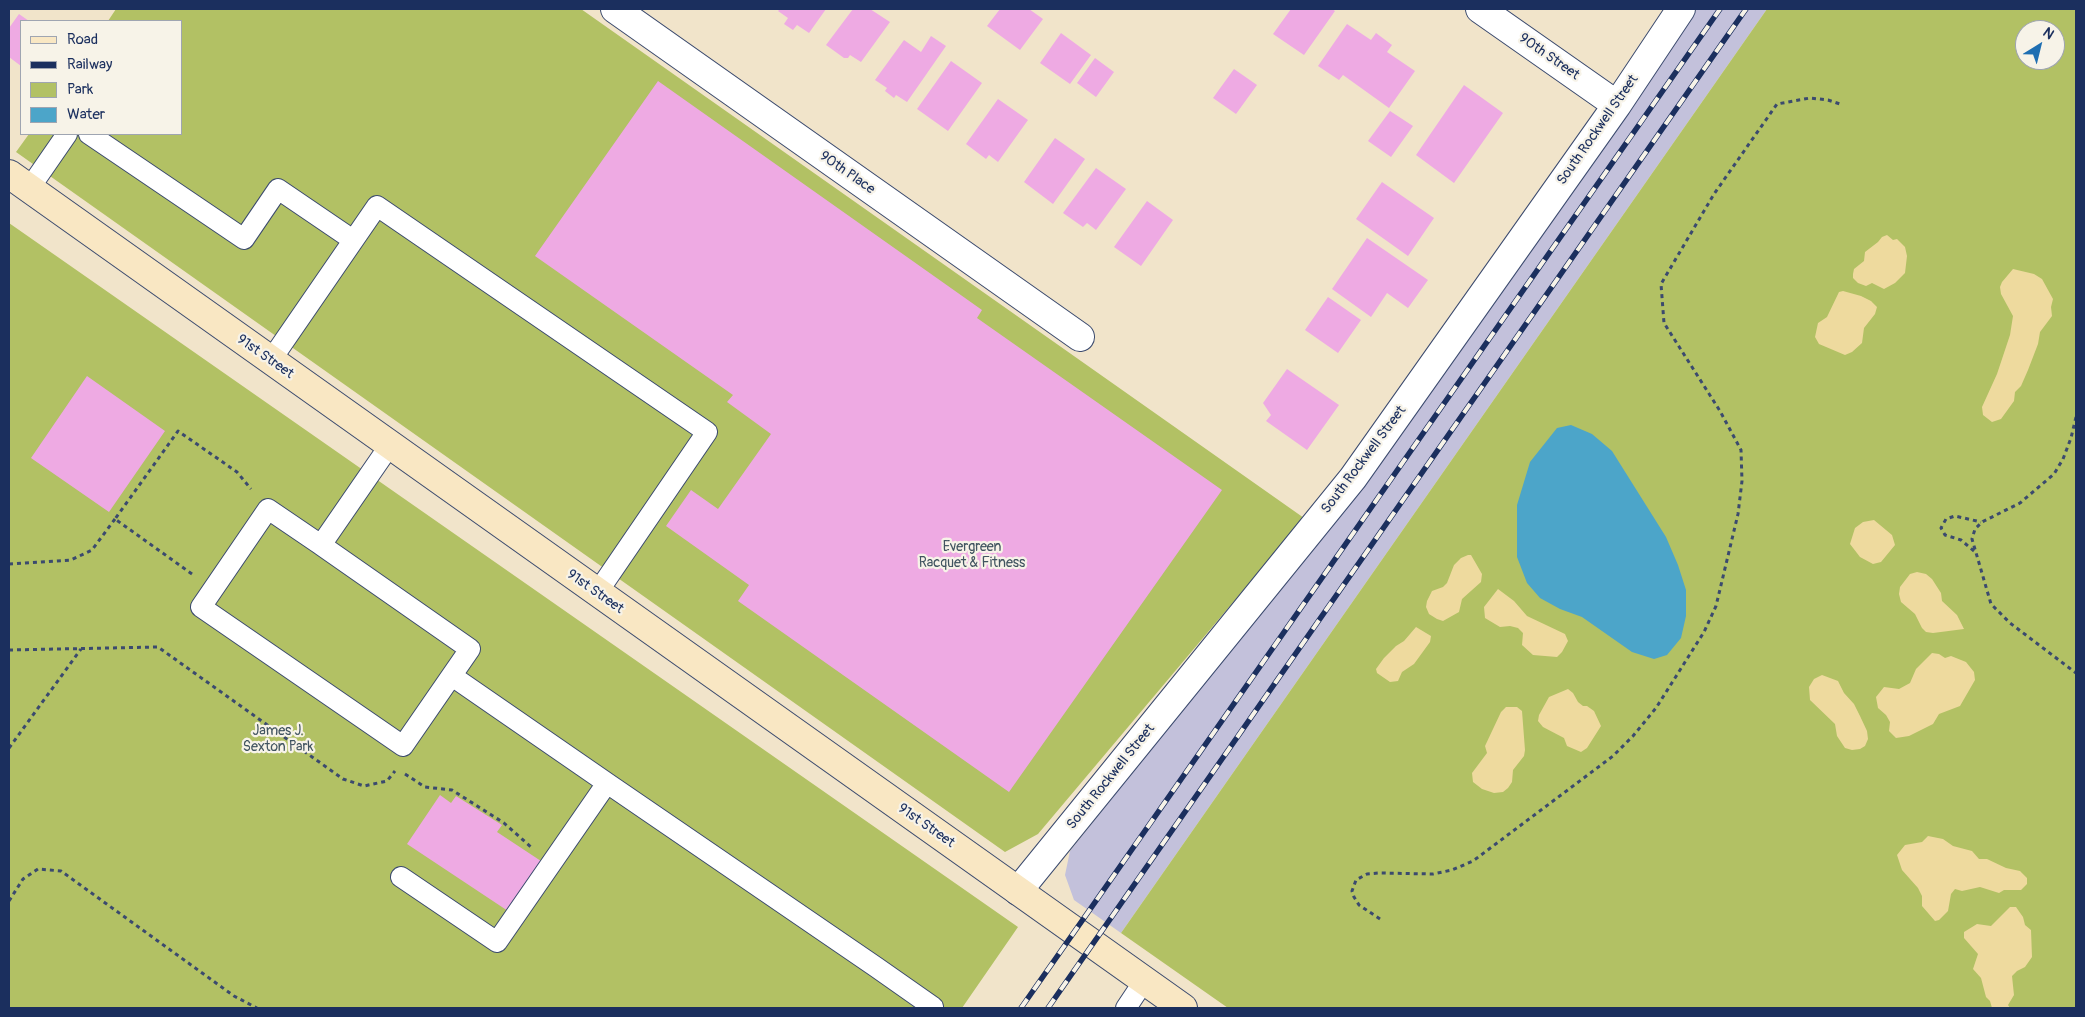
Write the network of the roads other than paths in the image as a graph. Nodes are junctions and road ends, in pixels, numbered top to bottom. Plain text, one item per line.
1 (615, 9) edge
2 (1480, 9) edge
3 (1682, 9) edge
4 (1617, 105) junction
5 (66, 135) edge
6 (90, 135) edge
7 (19, 182) edge
8 (353, 240) junction
9 (1080, 337) dead end
10 (271, 360) junction
11 (390, 445) junction
12 (320, 545) junction
13 (597, 593) junction
14 (452, 676) junction
15 (607, 783) junction
16 (401, 877) dead end
17 (1018, 891) junction
18 (1144, 981) junction
19 (932, 1008) edge
20 (1126, 1008) edge
21 (1183, 1008) edge

1 - 9 street, 90th Place
2 - 4 street, 90th Street
3 - 4 street, South Rockwell Street
4 - 17 street, South Rockwell Street
5 - 7 lane
6 - 8 lane
7 - 10 street, 91st Street
8 - 10 lane
8 - 13 lane
10 - 11 street, 91st Street
11 - 12 lane
11 - 13 street, 91st Street
12 - 14 lane
12 - 14 lane
13 - 17 street, 91st Street
14 - 15 lane
15 - 16 lane
15 - 19 lane
17 - 18 street, 91st Street
18 - 20 lane
18 - 21 street, 91st Street

